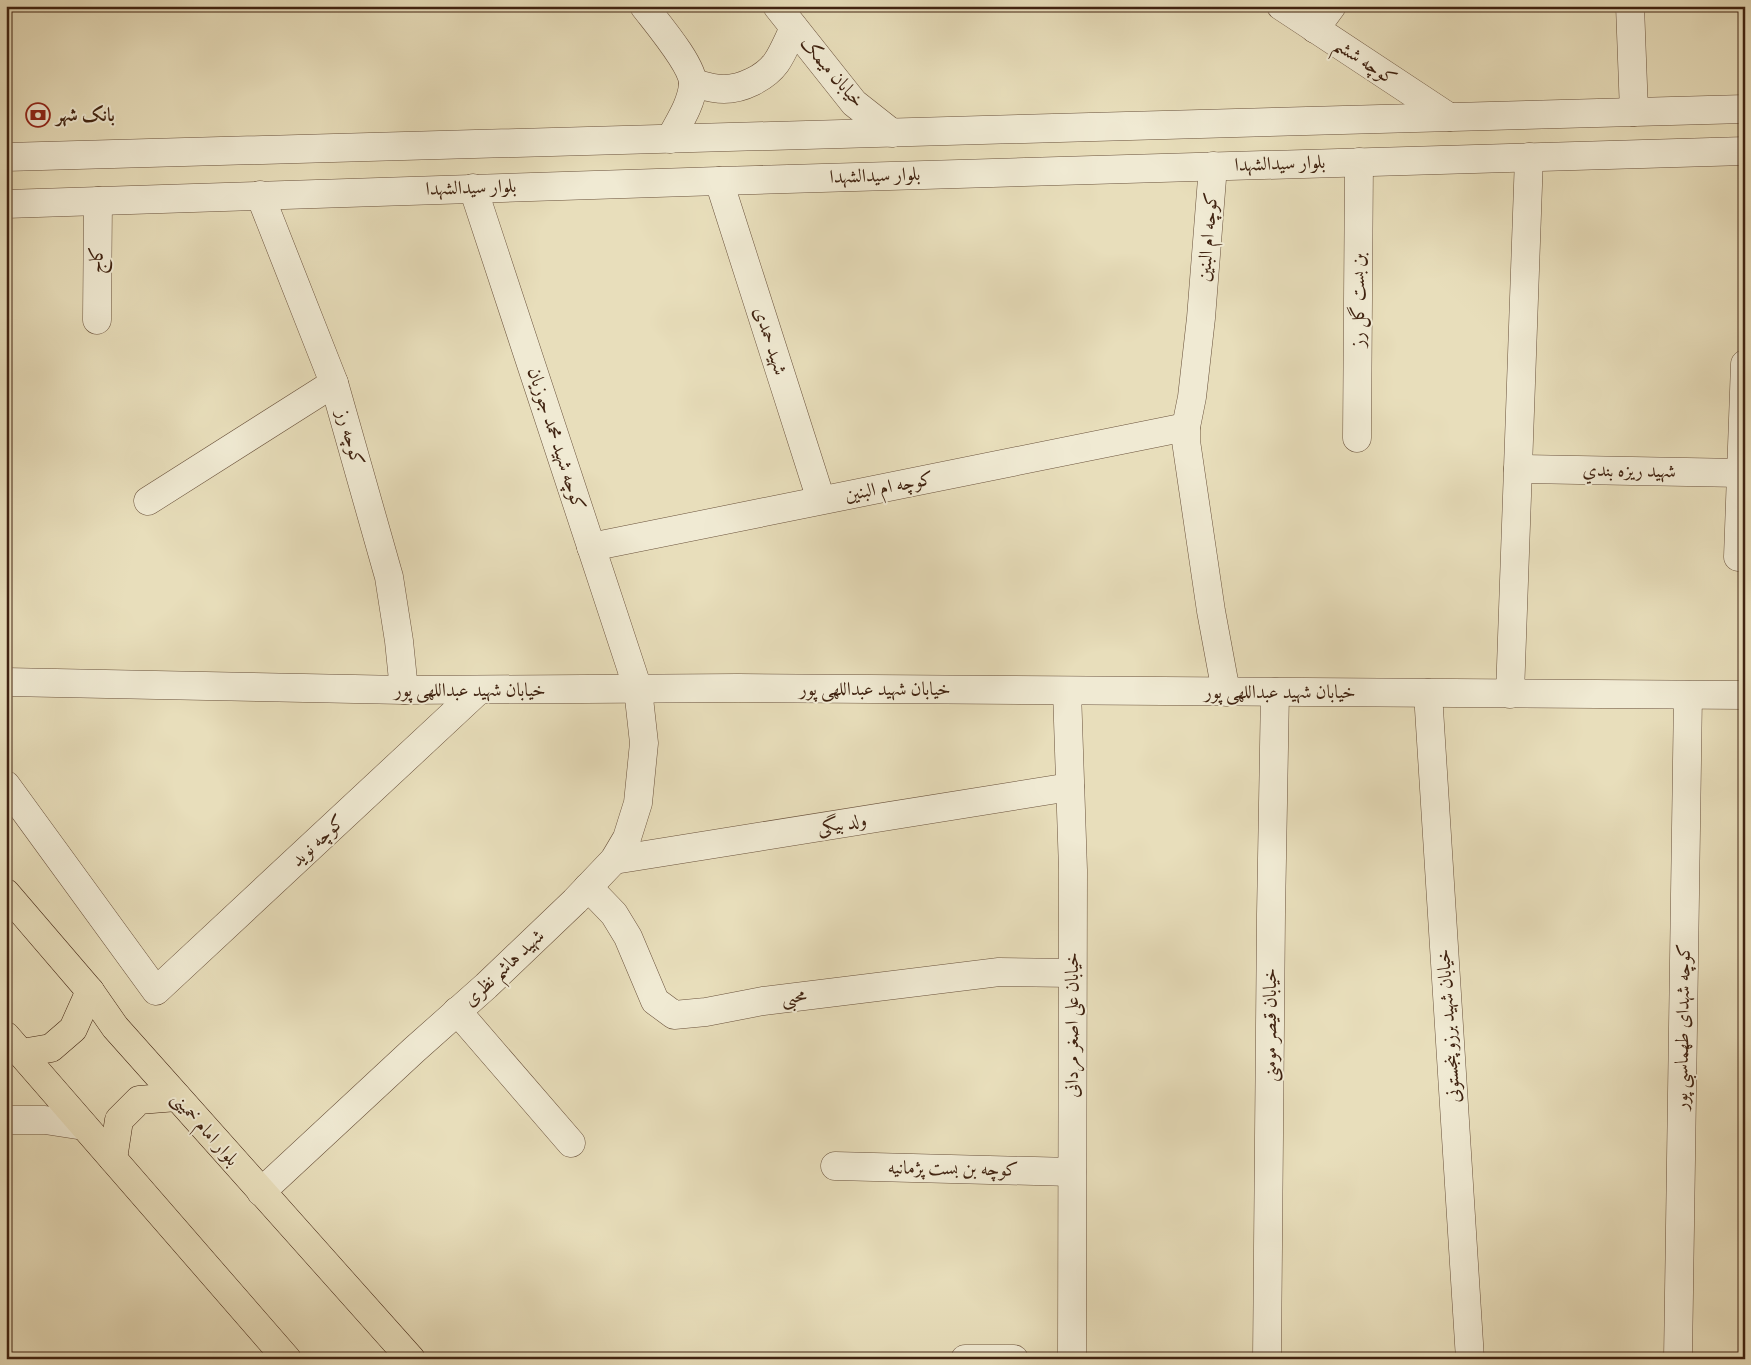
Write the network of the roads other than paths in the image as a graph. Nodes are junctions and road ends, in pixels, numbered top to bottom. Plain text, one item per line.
1 (644, 6) edge
2 (777, 6) edge
3 (1281, 6) edge
4 (1332, 6) edge
5 (1630, 6) edge
6 (794, 28) junction
7 (1315, 29) junction
8 (693, 83) junction
9 (1745, 109) edge
10 (1634, 112) junction
11 (1449, 117) junction
12 (892, 133) junction
13 (769, 136) junction
14 (670, 139) junction
15 (1745, 150) edge
16 (1529, 157) junction
17 (6, 158) edge
18 (1359, 162) junction
19 (1214, 166) junction
20 (776, 179) junction
21 (719, 181) junction
22 (473, 188) junction
23 (260, 195) junction
24 (98, 201) junction
25 (6, 204) edge
26 (96, 320) dead end
27 (1745, 364) edge
28 (334, 383) junction
29 (1186, 427) junction
30 (1357, 438) dead end
31 (1518, 469) junction
32 (1741, 473) junction
33 (821, 500) junction
34 (148, 501) dead end
35 (592, 547) junction
36 (1738, 557) dead end
37 (6, 682) edge
38 (638, 689) junction
39 (404, 690) junction
40 (479, 690) junction
41 (1067, 691) junction
42 (1226, 692) junction
43 (1275, 692) junction
44 (1428, 693) junction
45 (1510, 694) junction
46 (1688, 695) junction
47 (1745, 695) edge
48 (6, 785) edge
49 (1070, 787) junction
50 (614, 860) junction
51 (588, 887) junction
52 (6, 893) edge
53 (1072, 973) junction
54 (90, 991) junction
55 (458, 1011) junction
56 (14, 1045) edge
57 (177, 1097) junction
58 (6, 1120) edge
59 (84, 1126) junction
60 (571, 1143) dead end
61 (113, 1159) junction
62 (835, 1166) dead end
63 (1072, 1172) junction
64 (261, 1192) junction
65 (287, 1359) edge
66 (410, 1359) edge
67 (965, 1359) edge
68 (1014, 1359) edge
69 (1072, 1359) edge
70 (1267, 1359) edge
71 (1470, 1359) edge
72 (1678, 1359) edge

1 - 8 street
2 - 6 street, خیابان میمک
3 - 7 street, کوچه ششم
4 - 7 street
5 - 10 street
6 - 8 street
6 - 12 street, خیابان میمک
7 - 11 street, کوچه ششم
8 - 14 street
9 - 10 street
10 - 11 street
11 - 12 street
12 - 13 street
13 - 14 street
13 - 20 street
14 - 17 street
15 - 16 street, بلوار سیدالشهدا
16 - 18 street, بلوار سیدالشهدا
16 - 31 street
18 - 19 street, بلوار سیدالشهدا
18 - 30 street, بن بست گل رز
19 - 20 street, بلوار سیدالشهدا
19 - 29 street, کوچه ام البنین
20 - 21 street, بلوار سیدالشهدا
21 - 22 street, بلوار سیدالشهدا
21 - 33 street, شهید حمدی
22 - 23 street, بلوار سیدالشهدا
22 - 35 street, کوچه شهید محمد جوزیان
23 - 24 street, بلوار سیدالشهدا
23 - 28 street, کوچه رز
24 - 25 street, بلوار سیدالشهدا
24 - 26 street, کاج
27 - 32 street
28 - 34 street
28 - 39 street, کوچه رز
29 - 33 street, کوچه ام البنین
29 - 42 street, کوچه ام البنین
31 - 32 street, شهيد ريزه بندي
31 - 45 street
32 - 36 street
33 - 35 street, کوچه ام البنین
35 - 38 street, کوچه شهید محمد جوزیان
37 - 39 street, خیابان شهید عبداللهی پور
38 - 40 street, خیابان شهید عبداللهی پور
38 - 41 street, خیابان شهید عبداللهی پور
38 - 50 street, شهید هاشم نظری
39 - 40 street, خیابان شهید عبداللهی پور
40 - 48 street, کوچه نوید
41 - 42 street, خیابان شهید عبداللهی پور
41 - 49 street, خیابان علی اصغر مردانی
42 - 43 street, خیابان شهید عبداللهی پور
43 - 44 street, خیابان شهید عبداللهی پور
43 - 70 street, خیابان قیصر مومنی
44 - 45 street, خیابان شهید عبداللهی پور
44 - 71 street, خیابان شهید برزو پنجستونی
45 - 46 street, خیابان شهید عبداللهی پور
46 - 47 street, خیابان شهید عبداللهی پور
46 - 72 street, کوچه شهدای طهماسبی پور
49 - 50 street, ولد بیگی
49 - 53 street, خیابان علی اصغر مردانی
50 - 51 street, شهید هاشم نظری
51 - 53 street, محبی
51 - 55 street, شهید هاشم نظری
52 - 54 main road, بلوار امام خمینی
53 - 63 street, خیابان علی اصغر مردانی
54 - 56 main road
54 - 57 main road, بلوار امام خمینی
55 - 60 street
55 - 64 street, شهید هاشم نظری
56 - 59 main road
57 - 61 main road
57 - 64 main road, بلوار امام خمینی
58 - 59 street
59 - 61 main road
61 - 65 main road
62 - 63 street, کوچه بن بست پژمانیه
63 - 69 street, خیابان علی اصغر مردانی
64 - 66 main road, بلوار امام خمینی
67 - 68 street

